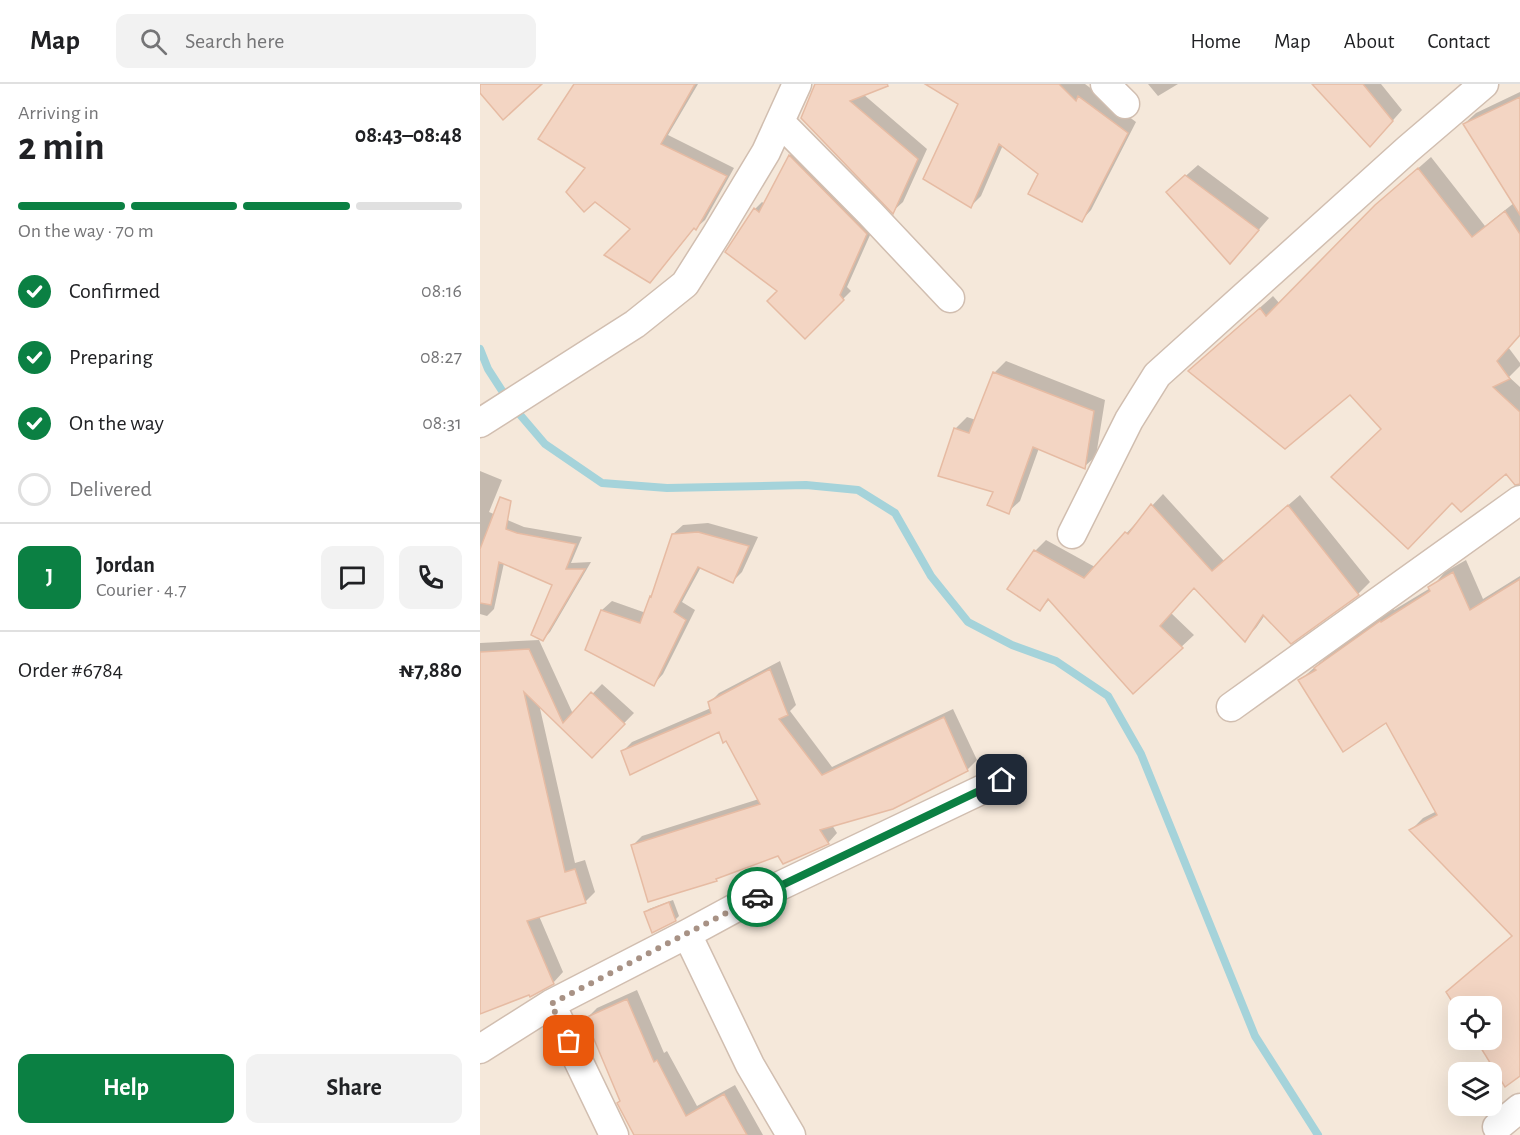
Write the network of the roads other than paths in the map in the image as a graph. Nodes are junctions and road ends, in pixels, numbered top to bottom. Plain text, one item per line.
1 (797, 84) edge
2 (1484, 84) edge
3 (780, 122) junction
4 (950, 298) dead end
5 (483, 420) edge
6 (1520, 500) edge
7 (1072, 534) dead end
8 (1232, 707) dead end
9 (1002, 780) dead end
10 (687, 934) junction
11 (551, 1004) junction
12 (480, 1049) edge
13 (1520, 1108) edge
14 (1497, 1127) dead end
15 (614, 1135) edge
16 (791, 1135) edge

1 - 3 street
2 - 7 street
3 - 4 street
3 - 5 street
6 - 8 street
9 - 10 street
10 - 11 street
10 - 16 street
11 - 12 street
11 - 15 street
13 - 14 street

